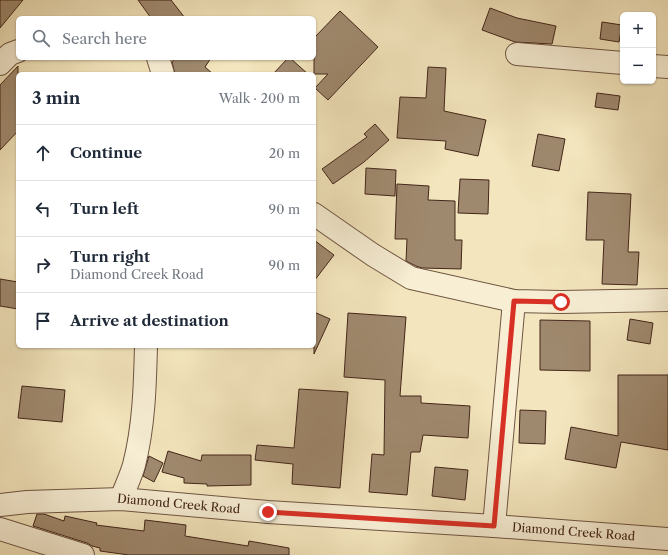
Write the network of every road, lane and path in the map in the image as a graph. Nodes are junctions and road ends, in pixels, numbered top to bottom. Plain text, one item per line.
1 (16, 52) edge
2 (517, 54) dead end
3 (159, 60) edge
4 (0, 64) edge
5 (620, 64) edge
6 (656, 66) edge
7 (668, 67) edge
8 (162, 72) edge
9 (316, 215) edge
10 (668, 300) edge
11 (514, 301) junction
12 (146, 348) edge
13 (121, 499) junction
14 (0, 505) edge
15 (494, 526) junction
16 (0, 529) edge
17 (668, 538) edge
18 (83, 555) edge

1 - 4 street
2 - 5 street
3 - 8 street
6 - 7 street
9 - 11 street
10 - 11 street
11 - 15 street
12 - 13 street
13 - 14 street, Diamond Creek Road
13 - 15 street, Diamond Creek Road
15 - 17 street, Diamond Creek Road
16 - 18 street

